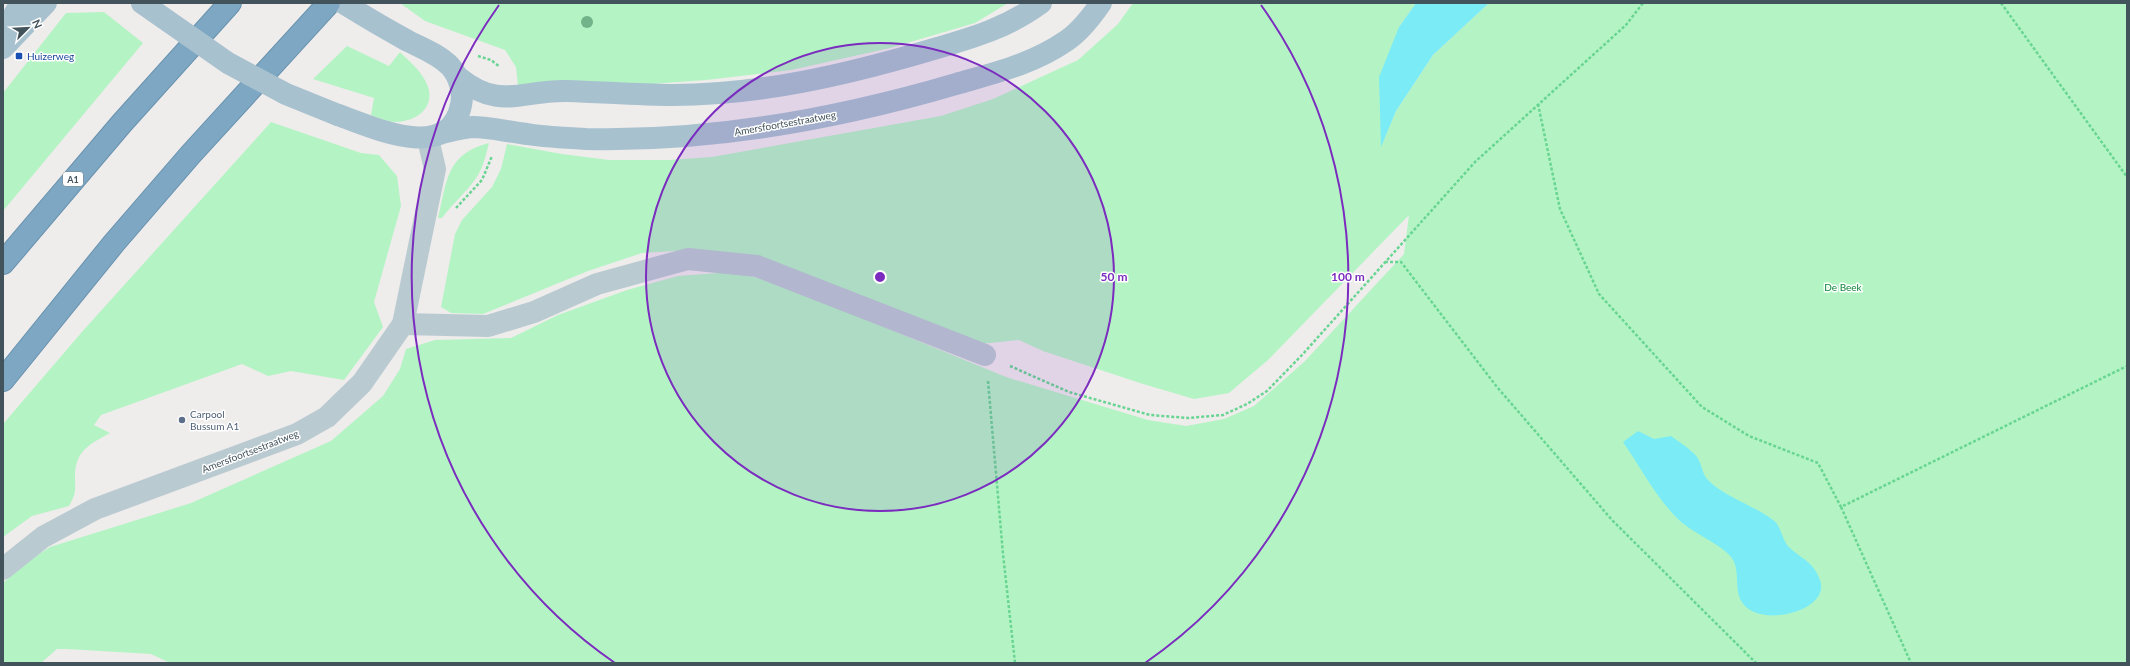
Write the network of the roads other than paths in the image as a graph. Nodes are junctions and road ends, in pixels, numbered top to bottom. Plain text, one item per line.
1 (21, 3) edge
2 (46, 3) edge
3 (142, 3) edge
4 (230, 3) edge
5 (329, 3) edge
6 (343, 3) edge
7 (1101, 3) edge
8 (1037, 5) edge
9 (3, 33) edge
10 (3, 48) edge
11 (458, 77) junction
12 (434, 136) junction
13 (3, 263) edge
14 (403, 324) junction
15 (986, 355) road end
16 (3, 380) edge
17 (3, 569) edge

1 - 9 main road
2 - 10 main road
3 - 12 main road, bridge
4 - 13 highway, A1
5 - 16 highway
6 - 11 main road
7 - 12 main road, Amersfoortsestraatweg
8 - 11 main road
11 - 12 main road
12 - 14 street, Amersfoortsestraatweg
14 - 15 street
14 - 17 street, Amersfoortsestraatweg

